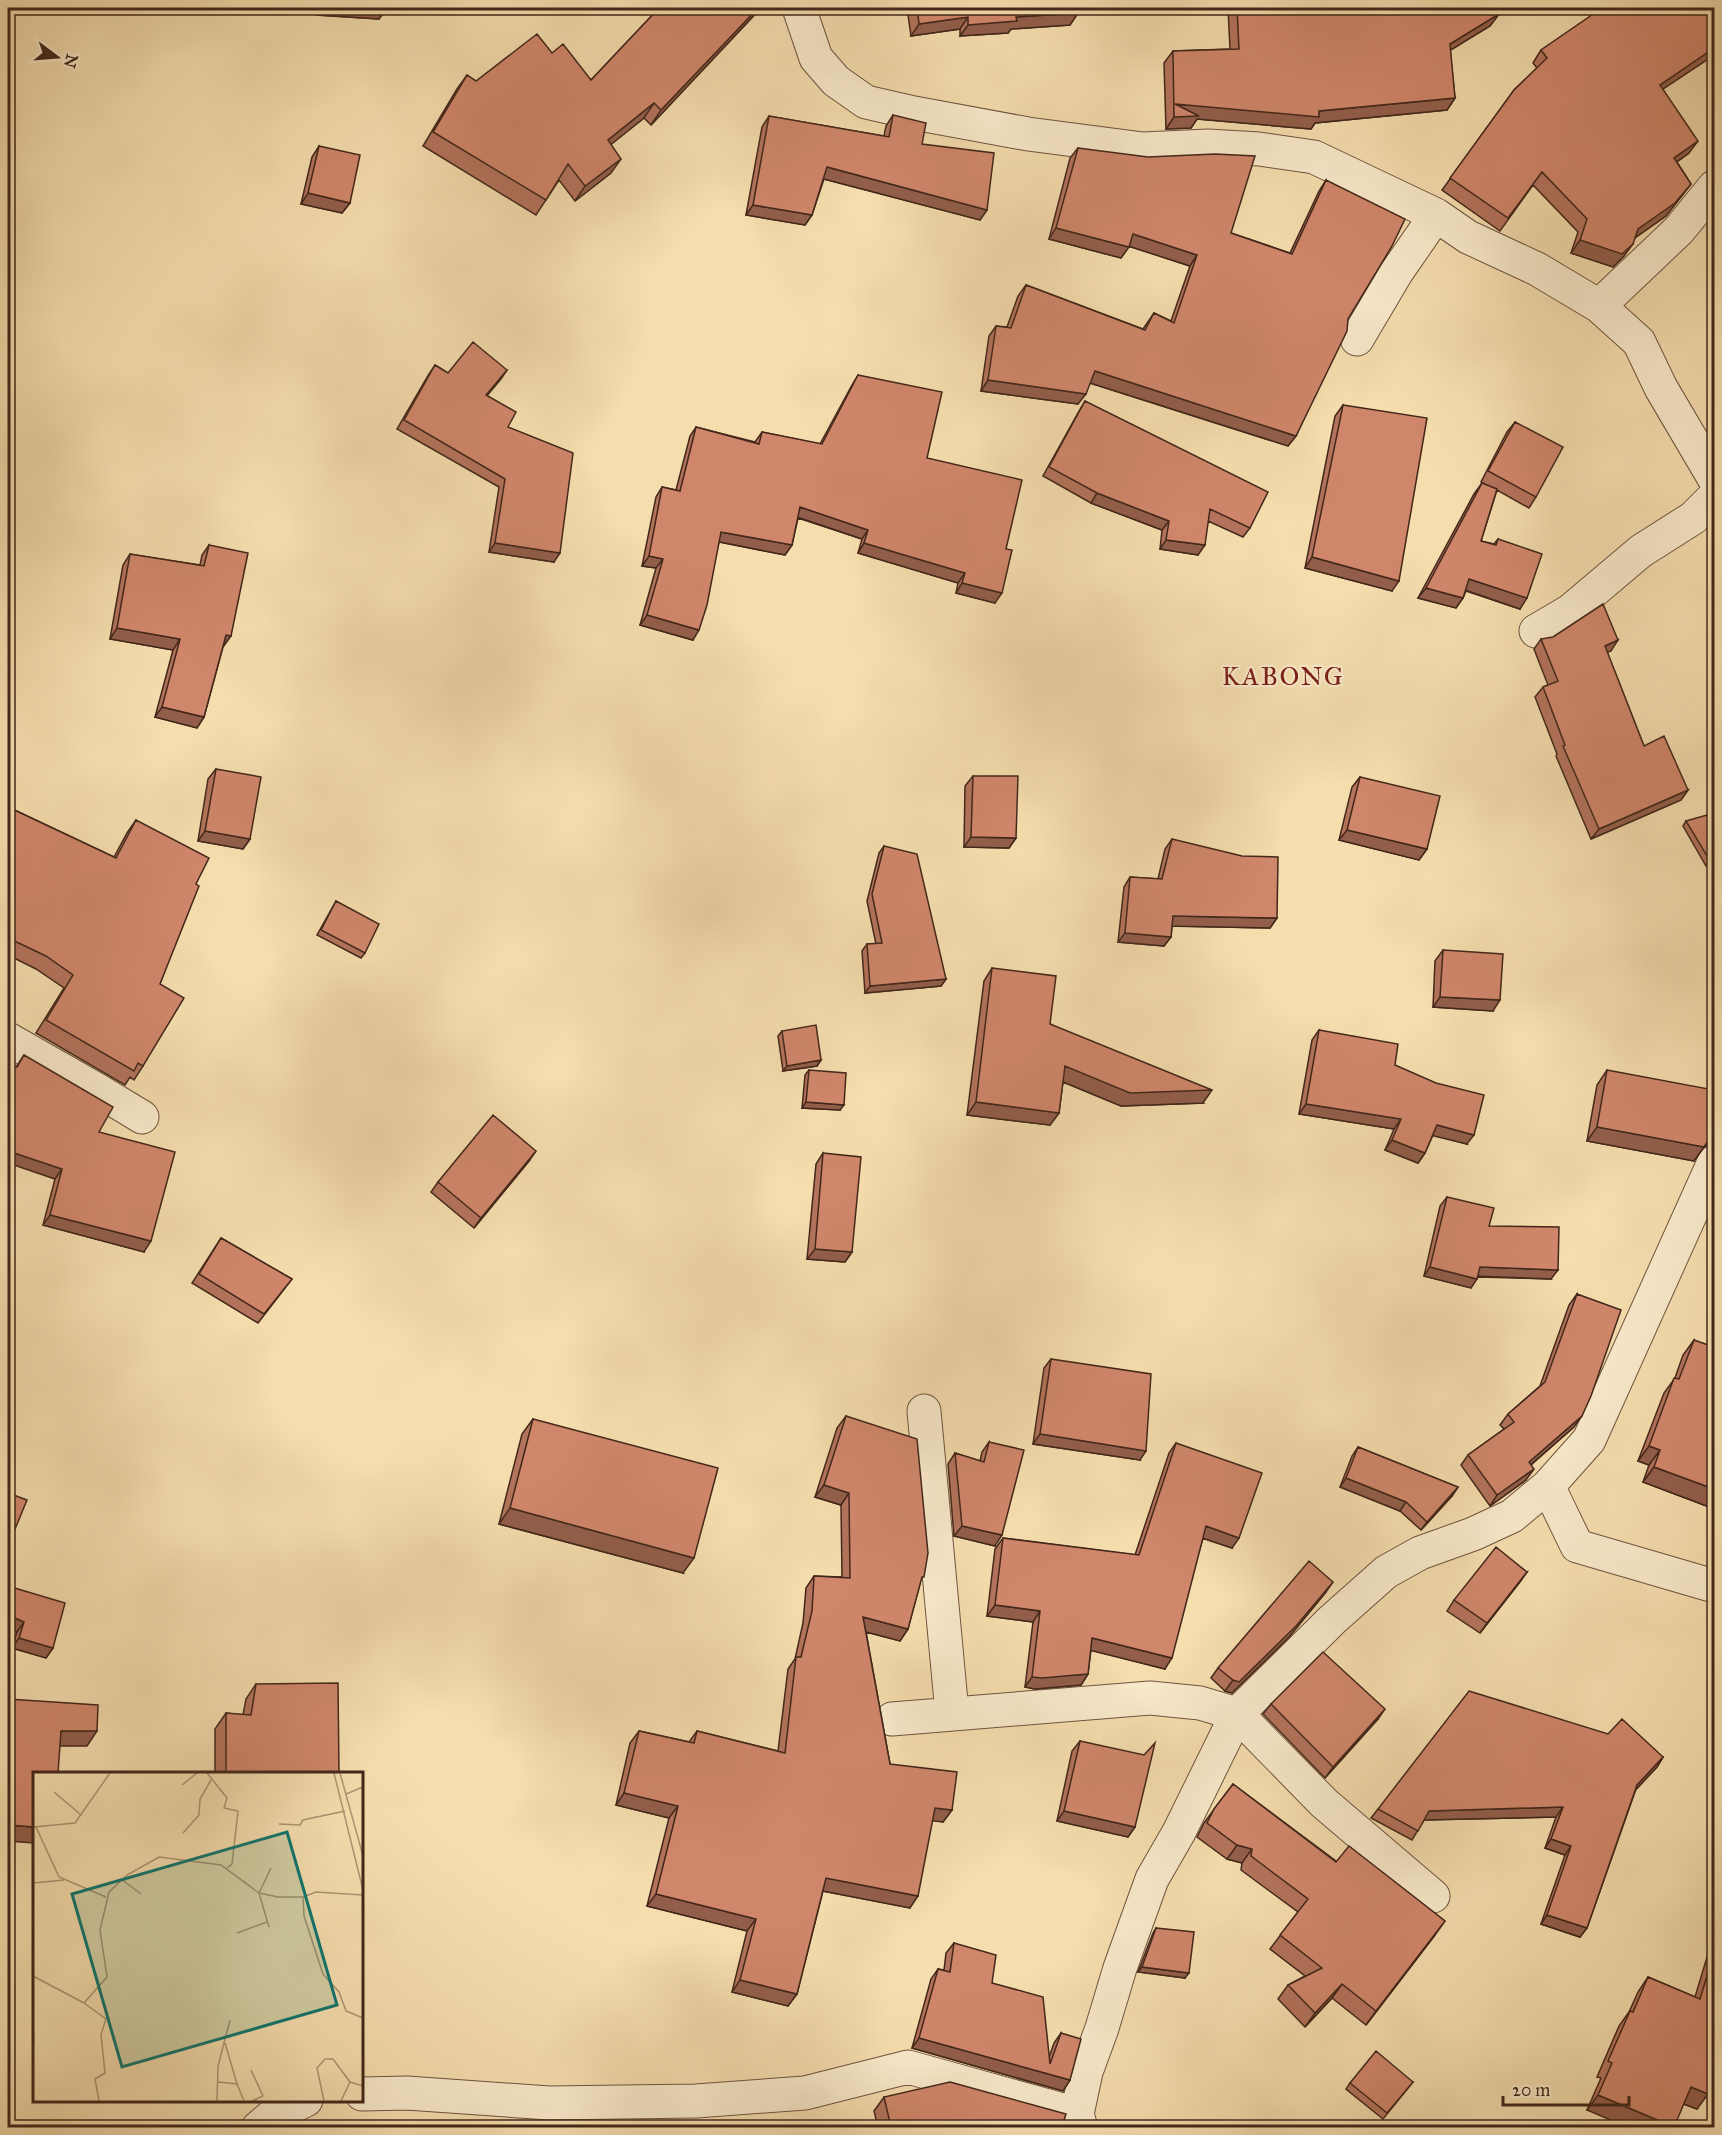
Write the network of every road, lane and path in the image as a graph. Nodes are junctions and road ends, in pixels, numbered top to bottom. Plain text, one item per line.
1 (799, 8) edge
2 (1714, 187) edge
3 (1436, 215) junction
4 (1599, 306) junction
5 (1357, 339) dead end
6 (1714, 478) edge
7 (1714, 497) edge
8 (1536, 631) dead end
9 (8, 1039) edge
10 (142, 1117) dead end
11 (1714, 1162) edge
12 (924, 1411) dead end
13 (1548, 1486) junction
14 (1714, 1586) edge
15 (952, 1713) junction
16 (1237, 1714) junction
17 (892, 1719) dead end
18 (1433, 1896) dead end
19 (363, 2094) edge
20 (302, 2102) edge
21 (1079, 2121) edge
22 (258, 2127) edge

1 - 3 street
2 - 4 street
3 - 4 street
3 - 5 street
4 - 6 street
7 - 8 street
9 - 10 street
11 - 13 street
12 - 15 street
13 - 14 street
13 - 16 street
15 - 16 street
15 - 17 street
16 - 18 street
16 - 21 street
19 - 21 street
20 - 22 street

